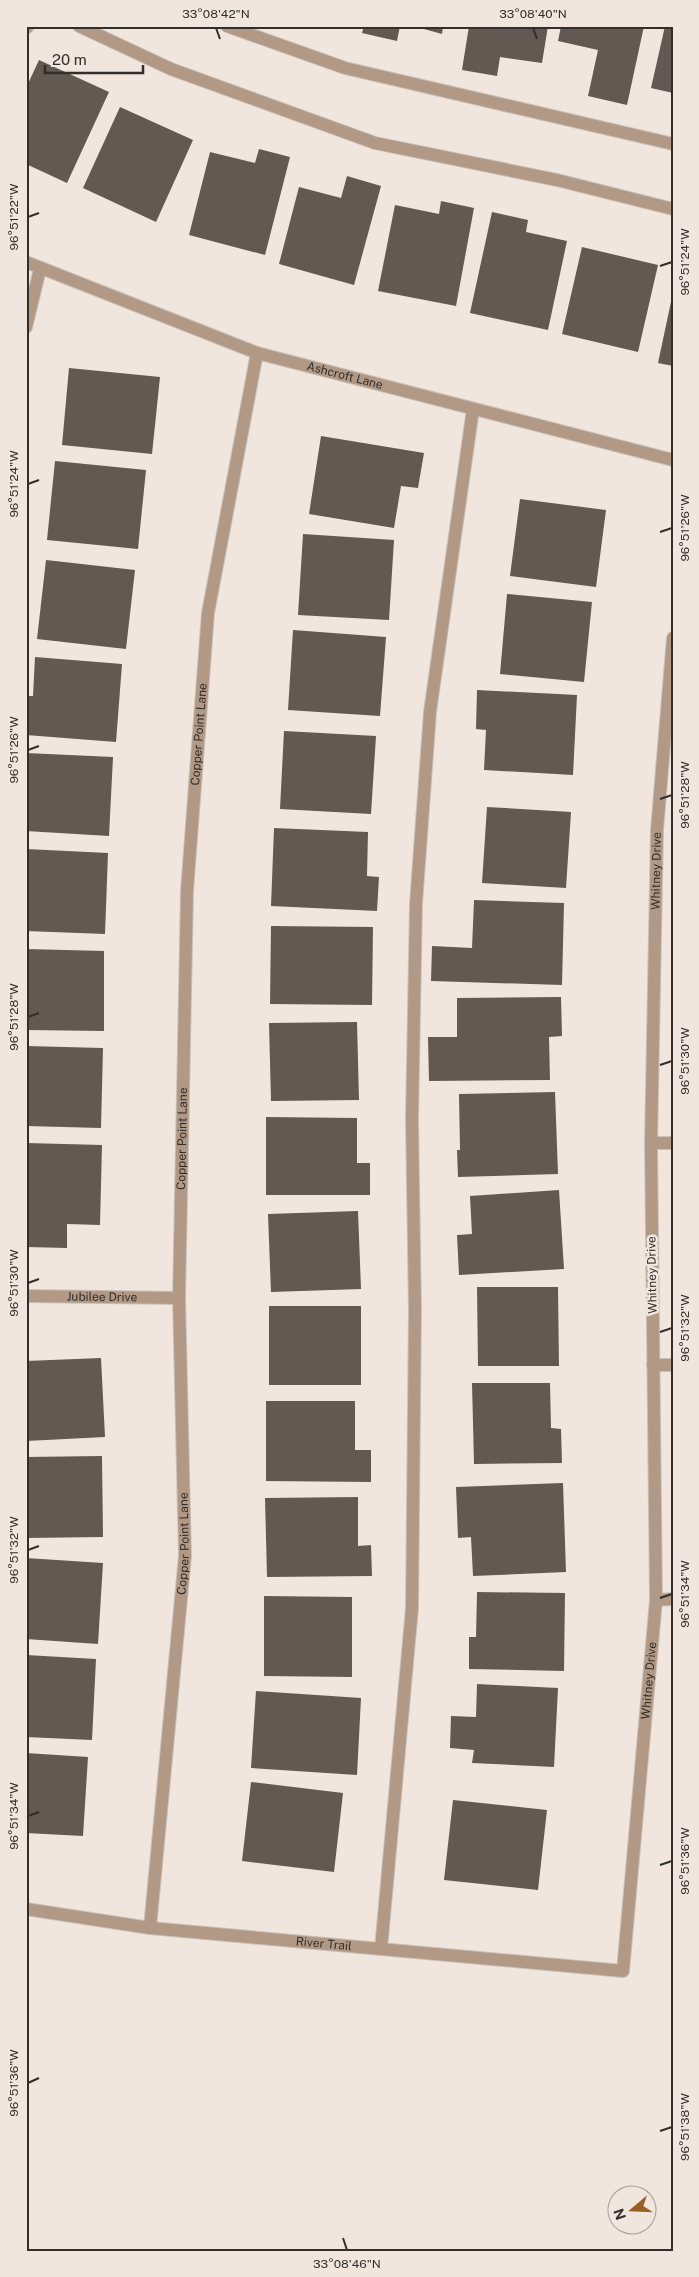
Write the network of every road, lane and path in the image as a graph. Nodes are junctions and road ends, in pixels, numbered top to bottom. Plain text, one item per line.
1 (79, 26) edge
2 (227, 26) edge
3 (673, 144) edge
4 (673, 209) edge
5 (26, 262) edge
6 (40, 269) junction
7 (26, 327) edge
8 (257, 353) junction
9 (473, 409) junction
10 (673, 460) edge
11 (673, 638) edge
12 (651, 1143) junction
13 (673, 1143) edge
14 (26, 1296) edge
15 (179, 1298) junction
16 (653, 1365) junction
17 (673, 1365) edge
18 (673, 1599) edge
19 (656, 1600) junction
20 (26, 1910) edge
21 (150, 1928) junction
22 (382, 1949) junction
23 (623, 1971) joint

1 - 4 street
2 - 3 street
5 - 6 street, Ashcroft Lane
6 - 7 street
6 - 8 street, Ashcroft Lane
8 - 9 street, Ashcroft Lane
8 - 15 street, Copper Point Lane
9 - 10 street, Ashcroft Lane
9 - 22 street
11 - 12 street, Whitney Drive
12 - 13 street
12 - 16 street, Whitney Drive
14 - 15 street, Jubilee Drive
15 - 21 street, Copper Point Lane
16 - 17 street
16 - 19 street, Whitney Drive
18 - 19 street
19 - 23 street, Whitney Drive
20 - 21 street, River Trail
21 - 22 street, River Trail
22 - 23 street, River Trail

